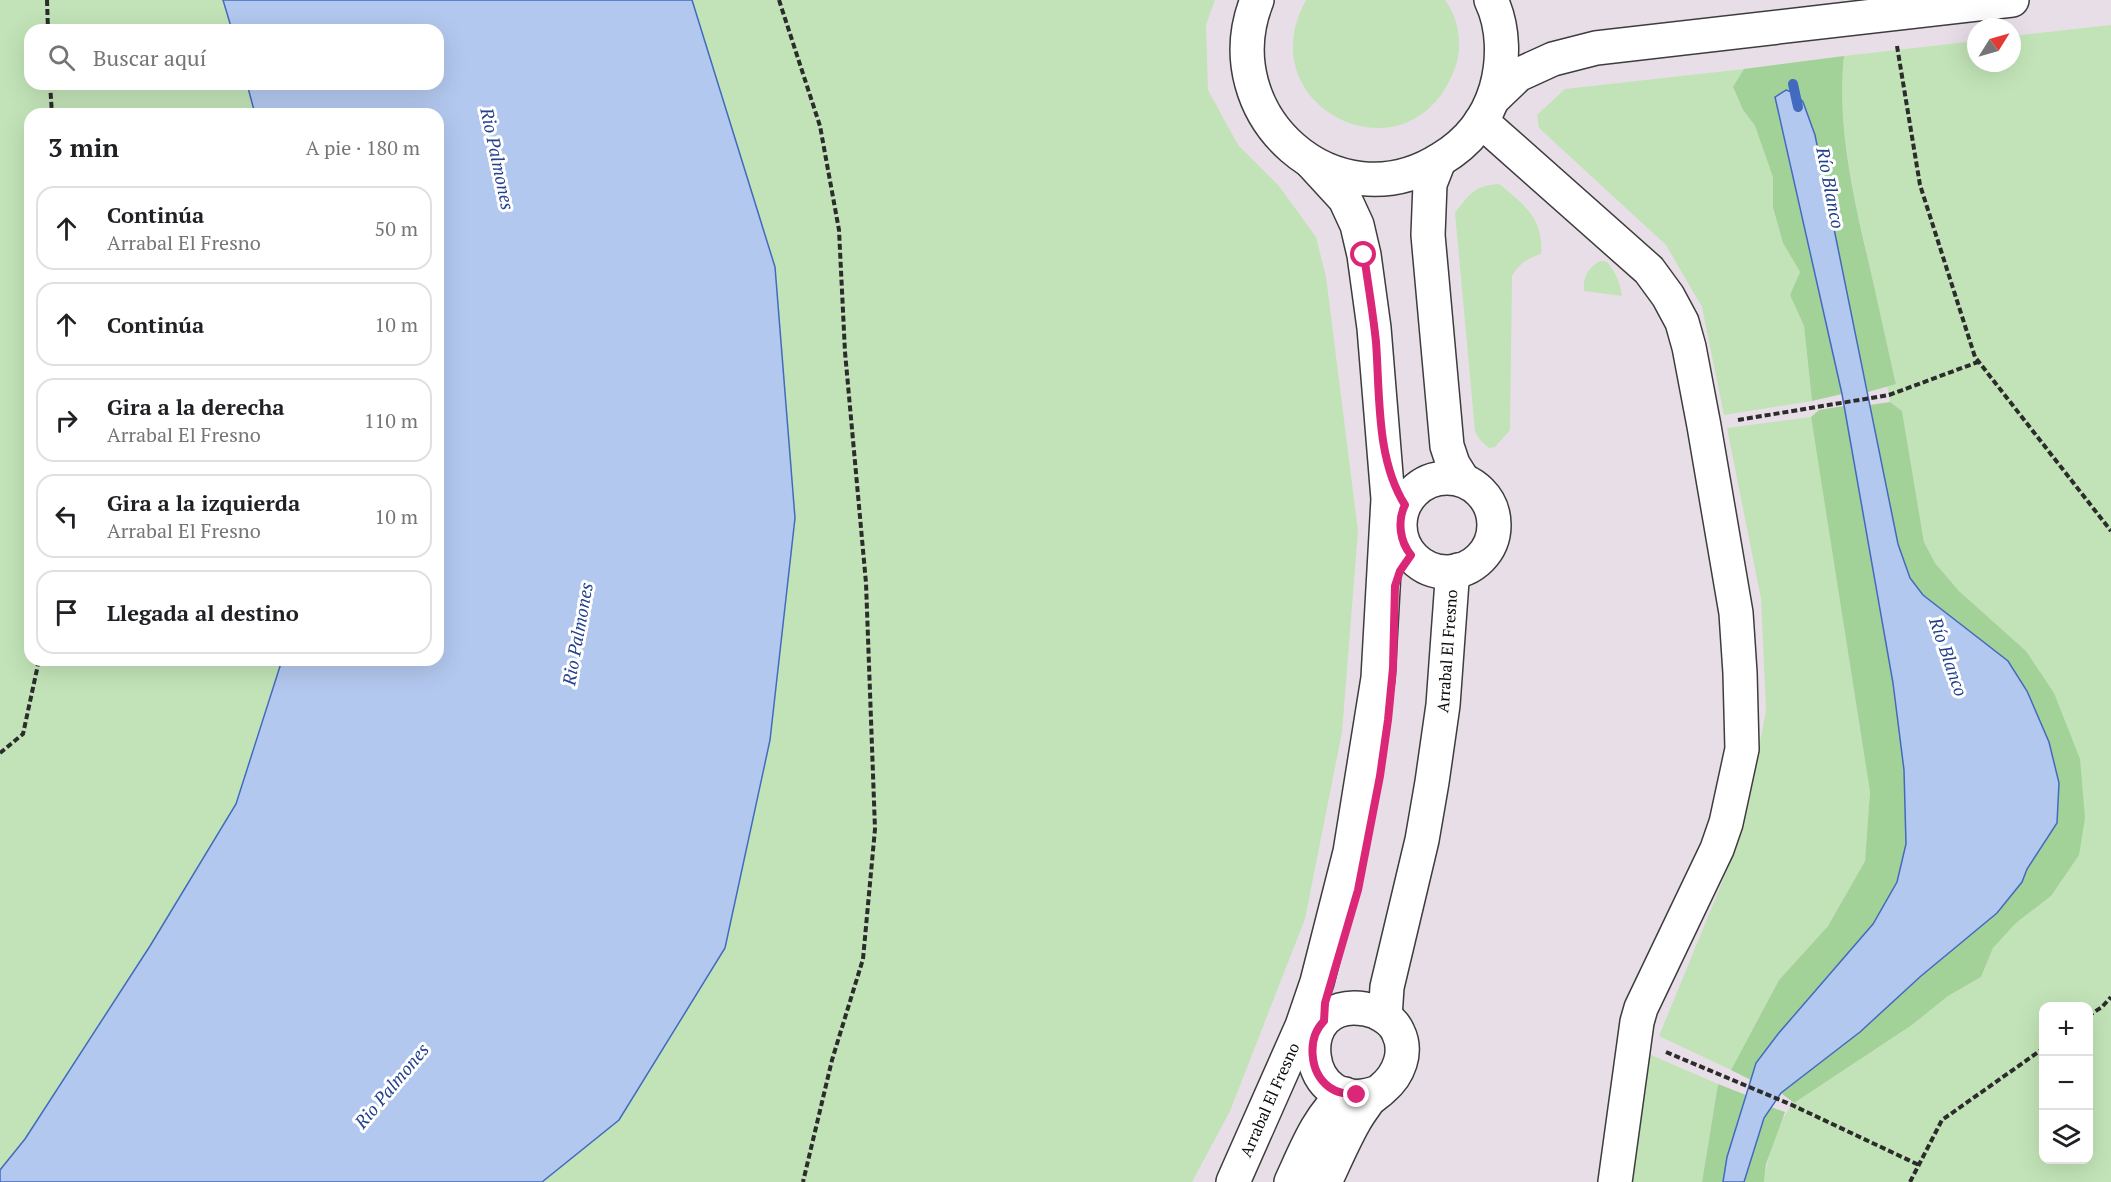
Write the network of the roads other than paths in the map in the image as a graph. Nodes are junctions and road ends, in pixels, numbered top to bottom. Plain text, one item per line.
1 (1257, 0) edge
2 (1491, 0) edge
3 (2012, 0) edge
4 (1487, 110) junction
5 (1439, 161) junction
6 (1311, 162) junction
7 (1384, 451) junction
8 (1463, 480) junction
9 (1405, 505) junction
10 (1411, 555) junction
11 (1458, 570) junction
12 (1385, 1017) junction
13 (1324, 1021) junction
14 (1315, 1066) junction
15 (1378, 1092) junction
16 (1345, 1094) junction
17 (1233, 1182) edge
18 (1249, 1182) edge
19 (1291, 1182) edge
20 (1325, 1182) edge
21 (1615, 1182) edge

1 - 6 street
2 - 4 street
3 - 4 street
4 - 5 street
4 - 21 street
5 - 6 street
5 - 8 street
6 - 7 street, Arrabal El Fresno
7 - 9 street, Arrabal El Fresno
7 - 17 street, Arrabal El Fresno
8 - 9 street
8 - 11 street
9 - 10 street
10 - 11 street
10 - 13 street, Arrabal El Fresno
11 - 12 street, Arrabal El Fresno
12 - 13 street
12 - 15 street
13 - 14 street, Arrabal El Fresno
14 - 16 street, Arrabal El Fresno
14 - 18 street
15 - 16 street
15 - 20 street
16 - 19 street

